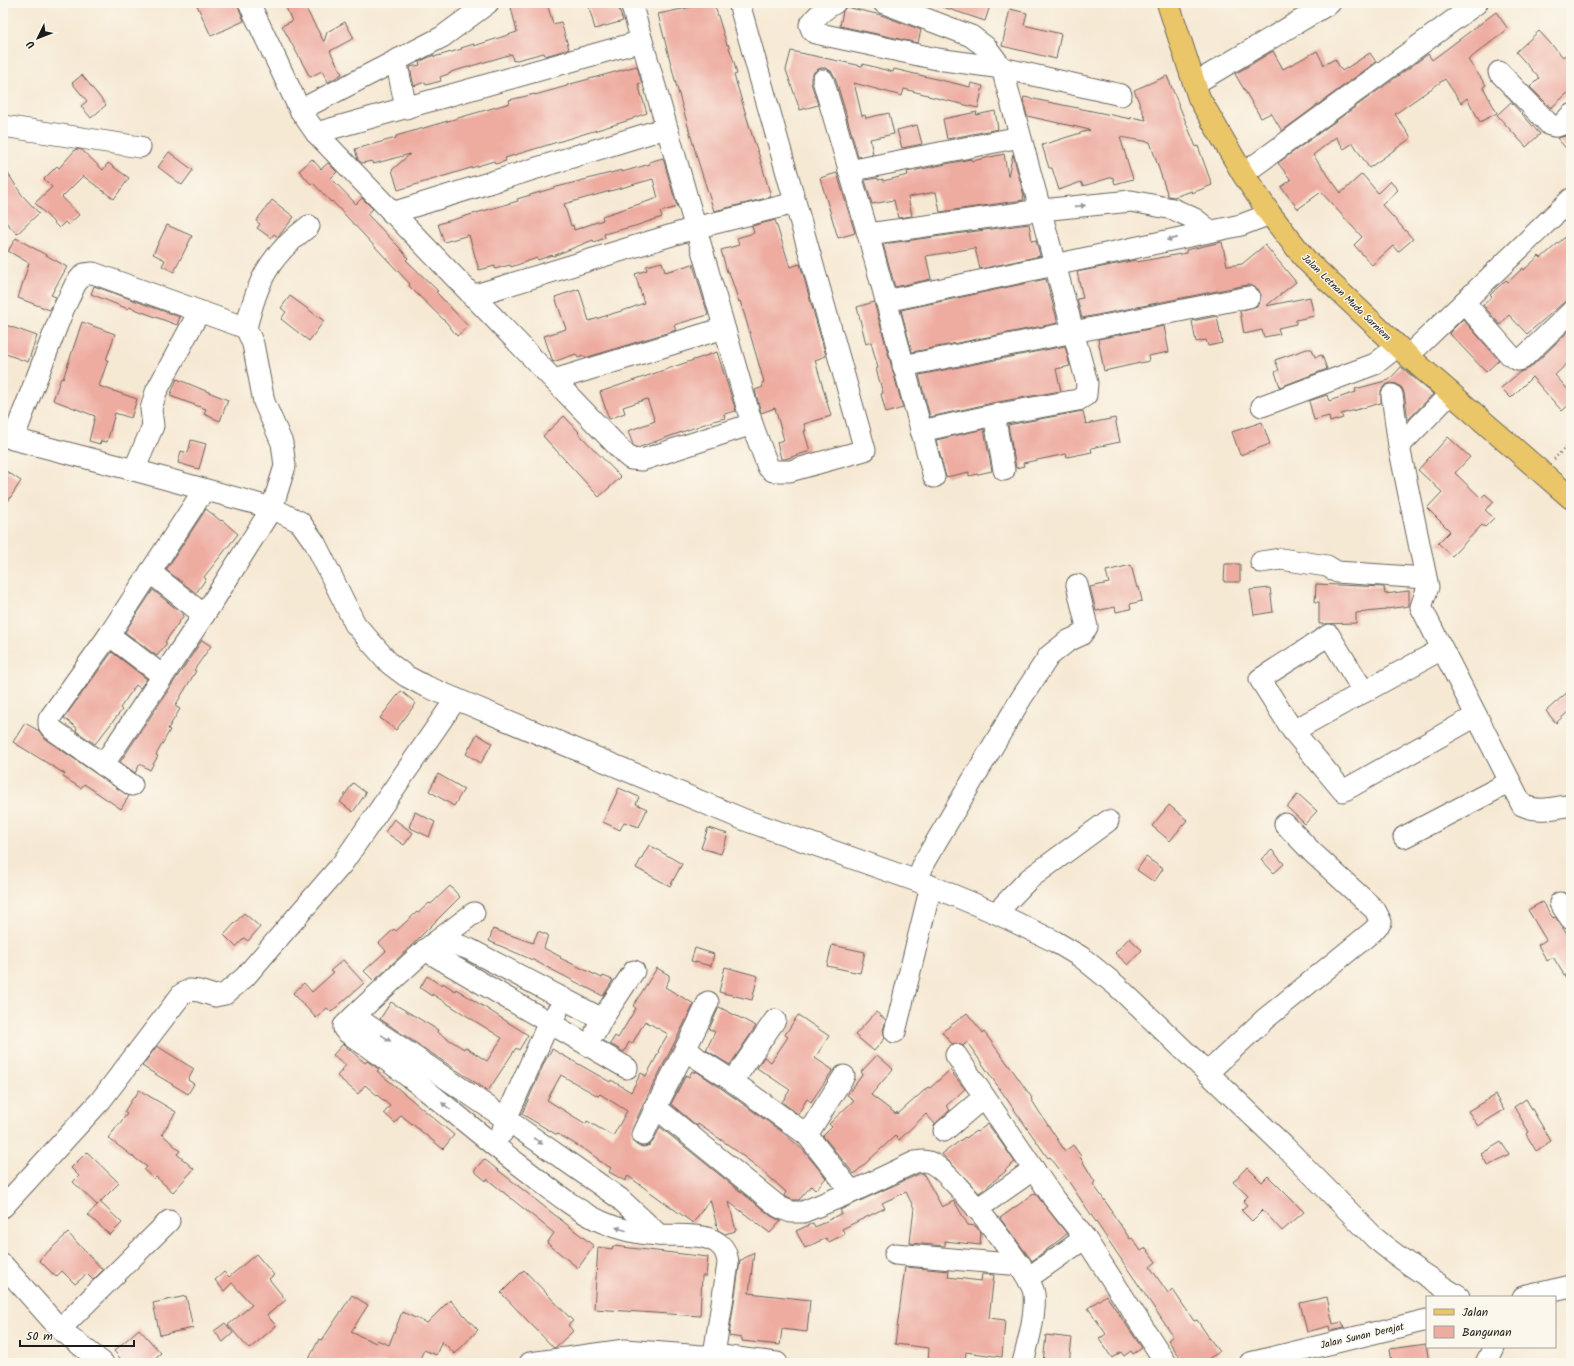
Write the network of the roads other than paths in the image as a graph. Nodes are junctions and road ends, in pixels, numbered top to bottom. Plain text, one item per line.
1 (249, 3) edge
2 (488, 3) edge
3 (631, 3) edge
4 (740, 3) edge
5 (835, 3) edge
6 (884, 3) edge
7 (1168, 3) edge
8 (1330, 3) edge
9 (1477, 3) edge
10 (946, 26) junction
11 (642, 41) junction
12 (937, 59) junction
13 (396, 60) junction
14 (1002, 68) junction
15 (1499, 72) dead end
16 (822, 80) dead end
17 (1194, 84) junction
18 (1121, 95) dead end
19 (406, 108) junction
20 (300, 110) junction
21 (1571, 115) edge
22 (3, 126) edge
23 (666, 128) junction
24 (316, 133) junction
25 (1020, 137) junction
26 (140, 147) dead end
27 (849, 171) junction
28 (1243, 174) junction
29 (1571, 199) edge
30 (795, 203) junction
31 (1041, 210) junction
32 (392, 213) junction
33 (1270, 214) junction
34 (309, 226) dead end
35 (695, 228) junction
36 (1210, 231) junction
37 (868, 234) junction
38 (1055, 265) junction
39 (472, 296) junction
40 (1249, 297) dead end
41 (886, 301) junction
42 (1464, 302) junction
43 (199, 312) junction
44 (1571, 312) edge
45 (246, 328) junction
46 (724, 328) junction
47 (1073, 332) junction
48 (1403, 351) junction
49 (903, 366) junction
50 (554, 380) junction
51 (1451, 394) junction
52 (1392, 395) dead end
53 (1262, 406) dead end
54 (994, 415) junction
55 (752, 424) junction
56 (921, 431) junction
57 (8, 437) edge
58 (1399, 446) junction
59 (134, 470) junction
60 (1004, 470) dead end
61 (934, 477) dead end
62 (204, 490) junction
63 (1571, 498) edge
64 (272, 508) junction
65 (1261, 562) dead end
66 (150, 572) junction
67 (1426, 578) junction
68 (1077, 585) dead end
69 (204, 615) junction
70 (109, 635) junction
71 (1442, 649) junction
72 (163, 676) junction
73 (1364, 692) junction
74 (456, 699) junction
75 (1476, 716) junction
76 (1293, 731) junction
77 (104, 765) junction
78 (1510, 782) junction
79 (132, 785) dead end
80 (1571, 805) edge
81 (1108, 821) dead end
82 (1285, 824) dead end
83 (1404, 837) dead end
84 (924, 883) junction
85 (474, 913) dead end
86 (996, 913) junction
87 (433, 944) junction
88 (469, 949) junction
89 (455, 968) junction
90 (634, 971) dead end
91 (566, 999) junction
92 (708, 1002) dead end
93 (602, 1019) junction
94 (775, 1020) dead end
95 (549, 1022) junction
96 (895, 1032) dead end
97 (588, 1045) junction
98 (686, 1049) junction
99 (956, 1055) dead end
100 (627, 1068) dead end
101 (415, 1070) junction
102 (1207, 1073) junction
103 (844, 1076) dead end
104 (733, 1081) junction
105 (984, 1096) junction
106 (475, 1099) junction
107 (656, 1107) junction
108 (506, 1119) junction
109 (464, 1120) junction
110 (944, 1132) dead end
111 (643, 1135) dead end
112 (807, 1135) junction
113 (498, 1149) junction
114 (1034, 1169) junction
115 (852, 1192) junction
116 (3, 1207) edge
117 (977, 1209) junction
118 (169, 1221) dead end
119 (659, 1236) junction
120 (1085, 1238) junction
121 (895, 1254) dead end
122 (3, 1265) edge
123 (1024, 1272) junction
124 (1571, 1286) edge
125 (1457, 1296) edge
126 (1527, 1296) edge
127 (1426, 1320) edge
128 (60, 1329) junction
129 (1494, 1348) edge
130 (706, 1358) edge
131 (103, 1363) edge
132 (530, 1363) edge
133 (777, 1363) edge
134 (1023, 1363) edge
135 (1166, 1363) edge
136 (1250, 1363) edge
137 (1486, 1363) edge

1 - 20 street
2 - 13 street
3 - 11 street
4 - 30 street
5 - 12 street
6 - 10 street
7 - 17 main road, Jalan Letnan Muda Sarniem
8 - 17 street
9 - 28 street
10 - 12 street
10 - 14 street
11 - 19 street
11 - 23 street
12 - 14 street
13 - 19 street
13 - 20 street
14 - 18 street
14 - 25 street
15 - 21 street
16 - 27 street
17 - 28 main road, Jalan Letnan Muda Sarniem
19 - 24 street
20 - 24 street
22 - 26 street
23 - 32 street
23 - 35 street
24 - 32 street
25 - 27 street
25 - 31 street
27 - 37 street
28 - 33 main road, Jalan Letnan Muda Sarniem
29 - 42 street
30 - 35 street
30 - 55 street
31 -> 36 street
31 - 37 street
31 - 38 street
32 - 39 street
33 - 36 street
33 - 48 main road, Jalan Letnan Muda Sarniem
34 - 45 street
35 - 39 street
35 - 46 street
36 -> 38 street
37 - 41 street
38 - 41 street
38 - 47 street
39 - 50 street
40 - 47 street
41 - 49 street
42 - 44 street
42 - 48 street
43 - 45 street
43 - 57 street
43 - 59 street
45 - 64 street
46 - 50 street
46 - 55 street
47 - 49 street
47 - 54 street
48 - 51 main road, Jalan Letnan Muda Sarniem
48 - 53 street
49 - 56 street
50 - 55 street
51 - 58 street
51 - 63 main road, Jalan Letnan Muda Sarniem
52 - 58 street
54 - 56 street
54 - 60 street
56 - 61 street
57 - 59 street
58 - 67 street
59 - 62 street
62 - 64 street
62 - 66 street
64 - 69 street
64 - 74 street
65 - 67 street
66 - 69 street
66 - 70 street
67 - 71 street
68 - 84 street
69 - 72 street
70 - 72 street
70 - 77 street
71 - 73 street
71 - 75 street
72 - 77 street
73 - 76 street
73 - 76 street
74 - 84 street
74 - 116 street
75 - 76 street
75 - 78 street
77 - 79 street
78 - 80 street
78 - 83 street
81 - 86 street
82 - 102 street
84 - 86 street
84 - 96 street
85 - 87 street
86 - 102 street
87 - 88 street
87 - 89 street
87 - 101 street
88 - 89 street
88 - 91 street
89 - 95 street
90 - 93 street
91 - 93 street
91 - 95 street
92 - 98 street
93 - 97 street
94 - 104 street
95 - 97 street
95 - 108 street
97 - 100 street
98 - 104 street
98 - 107 street
99 - 105 street
101 - 106 street
109 -> 101 street
102 - 125 street
103 - 112 street
104 - 112 street
105 - 110 street
105 - 114 street
106 - 108 street
106 - 109 street
107 - 111 street
107 - 115 street
108 - 113 street
108 -> 119 street
109 - 113 street
112 - 115 street
119 -> 113 street
114 - 117 street
114 - 120 street
115 - 117 street
117 - 123 street
118 - 128 street
119 - 130 street
120 - 123 street
120 - 135 street
121 - 123 street
122 - 128 street
123 - 134 street
124 - 126 street
127 - 136 street, Jalan Sunan Derajat
128 - 131 street
129 - 137 street
130 - 132 street
130 - 133 street

